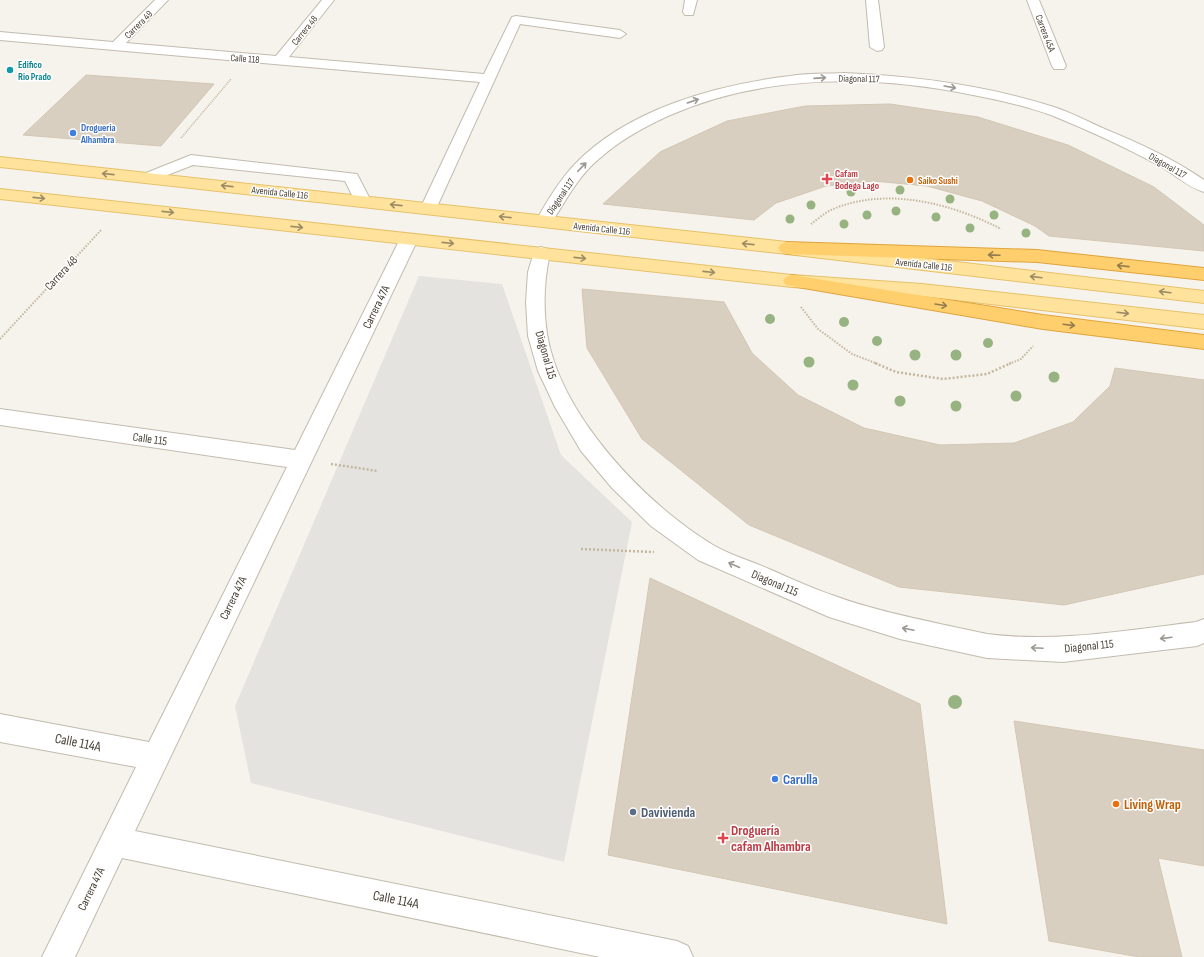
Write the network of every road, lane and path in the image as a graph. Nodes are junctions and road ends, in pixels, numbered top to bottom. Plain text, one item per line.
1 (162, 0) edge
2 (328, 0) edge
3 (872, 0) edge
4 (1033, 0) edge
5 (620, 34) dead end
6 (0, 36) edge
7 (115, 47) junction
8 (877, 47) dead end
9 (248, 58) junction
10 (280, 60) junction
11 (1059, 66) dead end
12 (489, 79) junction
13 (0, 162) edge
14 (147, 178) junction
15 (1204, 187) edge
16 (0, 194) edge
17 (363, 201) junction
18 (122, 207) junction
19 (428, 209) junction
20 (544, 221) junction
21 (805, 229) dead end
22 (1005, 232) dead end
23 (409, 239) junction
24 (787, 248) junction
25 (541, 253) junction
26 (1204, 274) edge
27 (792, 281) junction
28 (1204, 297) edge
29 (798, 301) dead end
30 (1204, 322) edge
31 (0, 339) edge
32 (1204, 342) edge
33 (1034, 345) dead end
34 (0, 417) edge
35 (301, 460) junction
36 (378, 471) dead end
37 (580, 549) dead end
38 (706, 553) junction
39 (1204, 631) edge
40 (0, 728) edge
41 (155, 757) junction
42 (115, 842) junction
43 (58, 957) edge
44 (677, 957) edge

1 - 7 street, Carrera 49
2 - 10 street, Carrera 48
3 - 8 street
4 - 11 street, Carrera 45A
5 - 12 street
6 - 7 street, Calle 118
7 - 9 street, Calle 118
9 - 10 street, Calle 118
9 - 14 path
10 - 12 street, Calle 118
12 - 19 street
14 -> 13 main road, Avenida Calle 116
17 -> 14 main road, Avenida Calle 116
14 - 17 street
20 -> 15 street, Diagonal 117
16 -> 18 main road
19 -> 17 main road, Avenida Calle 116
18 -> 23 main road
18 - 31 path, Carrera 48
20 -> 19 main road, Avenida Calle 116
24 -> 20 main road, Avenida Calle 116
21 - 22 path
23 -> 25 main road
23 - 35 street, Carrera 47A
26 -> 24 highway
28 -> 24 main road, Avenida Calle 116
25 -> 27 main road
25 - 38 street, Diagonal 115
27 -> 30 main road
27 -> 32 highway
29 - 33 path
34 - 35 street, Calle 115
35 - 36 path
35 - 41 street, Carrera 47A
37 - 38 path
39 -> 38 street, Diagonal 115
40 - 41 street, Calle 114A
41 - 42 street, Carrera 47A
42 - 43 street, Carrera 47A
42 - 44 street, Calle 114A

